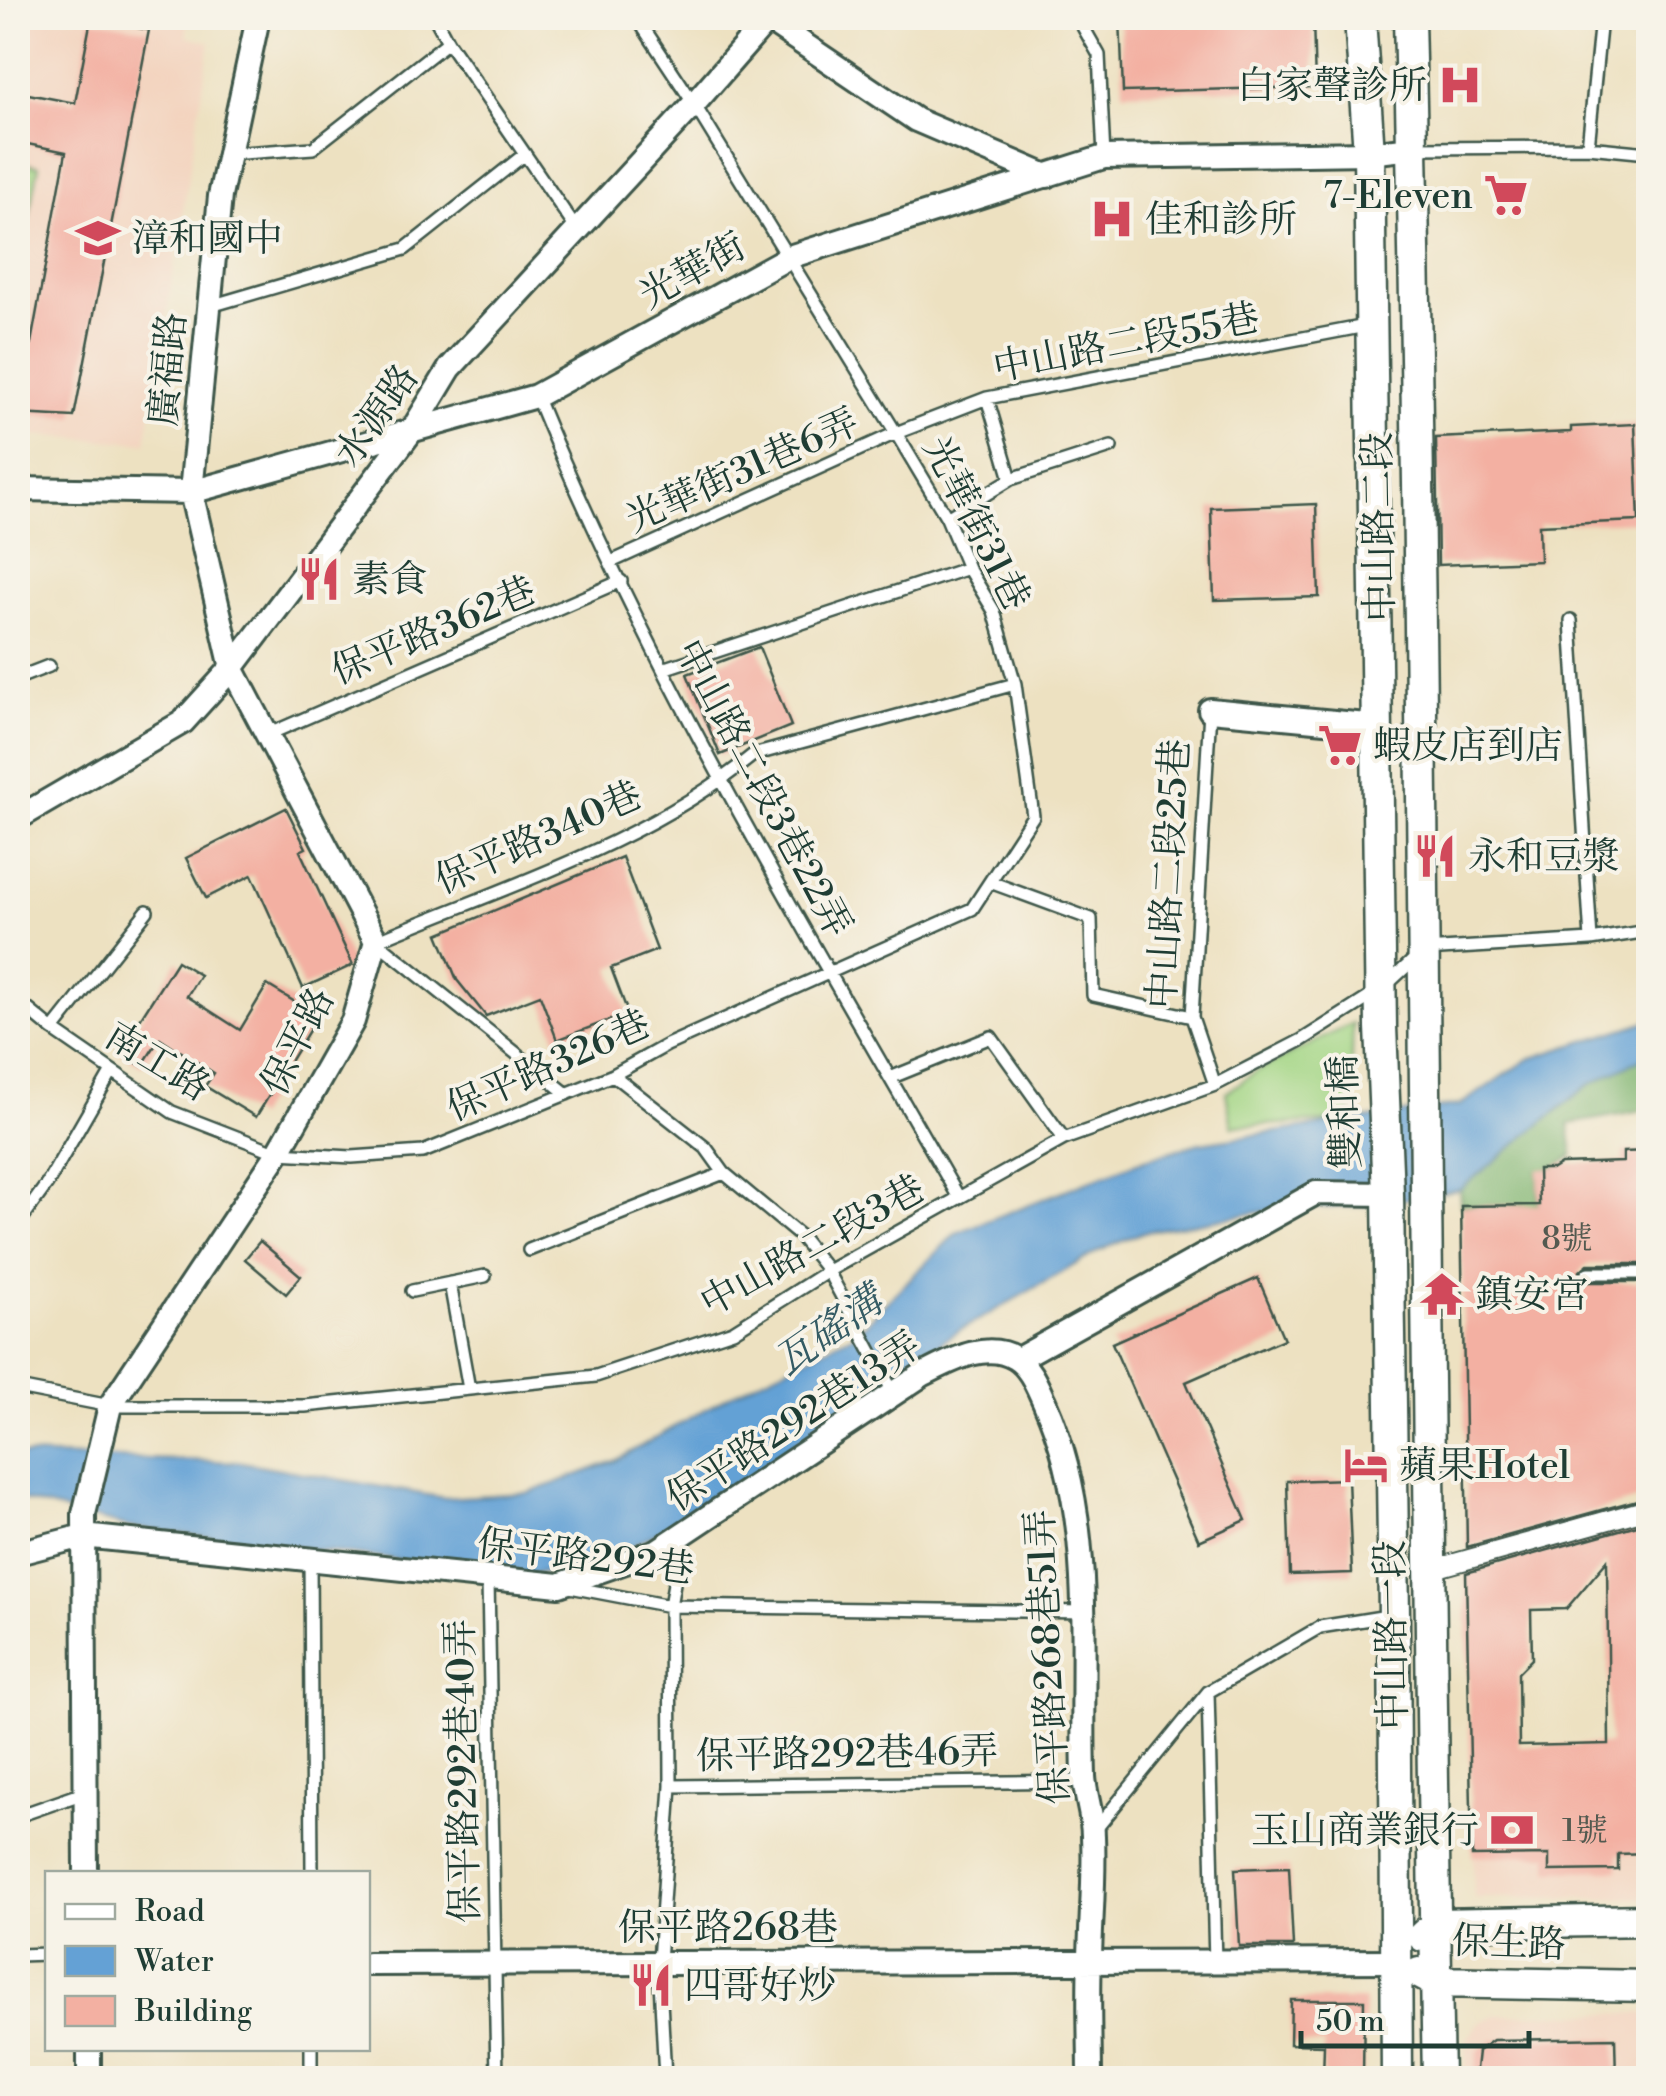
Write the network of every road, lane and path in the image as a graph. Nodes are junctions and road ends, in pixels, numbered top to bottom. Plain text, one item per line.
1 (258, 18) edge
2 (435, 18) edge
3 (637, 18) edge
4 (767, 18) edge
5 (1078, 18) edge
6 (1360, 18) edge
7 (1408, 18) edge
8 (1601, 18) edge
9 (448, 42) junction
10 (694, 104) junction
11 (1588, 147) junction
12 (1412, 148) junction
13 (1648, 153) edge
14 (228, 154) junction
15 (525, 154) junction
16 (1369, 154) junction
17 (1104, 157) junction
18 (1047, 176) junction
19 (578, 230) junction
20 (790, 256) junction
21 (207, 308) junction
22 (1371, 325) junction
23 (536, 396) junction
24 (987, 398) junction
25 (413, 429) junction
26 (896, 433) junction
27 (1111, 447) dead end
28 (1012, 479) junction
29 (18, 489) edge
30 (192, 492) junction
31 (947, 518) junction
32 (612, 562) junction
33 (968, 568) junction
34 (621, 580) junction
35 (1572, 620) dead end
36 (49, 666) dead end
37 (232, 668) junction
38 (664, 669) junction
39 (18, 678) edge
40 (1015, 684) junction
41 (1210, 710) joint
42 (1377, 726) junction
43 (268, 734) junction
44 (722, 780) junction
45 (20, 811) edge
46 (990, 882) junction
47 (147, 911) dead end
48 (1648, 931) edge
49 (376, 940) junction
50 (1591, 940) junction
51 (1424, 950) junction
52 (829, 972) junction
53 (1381, 990) junction
54 (18, 1002) edge
55 (1192, 1017) junction
56 (1381, 1028) joint
57 (52, 1030) junction
58 (112, 1072) junction
59 (613, 1075) junction
60 (890, 1078) junction
61 (1215, 1085) junction
62 (567, 1094) junction
63 (1064, 1139) junction
64 (278, 1153) junction
65 (724, 1173) junction
66 (1428, 1190) joint
67 (1388, 1194) junction
68 (958, 1198) junction
69 (18, 1224) edge
70 (529, 1250) dead end
71 (828, 1271) junction
72 (1588, 1273) dead end
73 (1648, 1273) edge
74 (484, 1276) dead end
75 (450, 1283) junction
76 (412, 1291) dead end
77 (1018, 1360) junction
78 (18, 1388) edge
79 (469, 1389) junction
80 (894, 1394) junction
81 (107, 1417) junction
82 (1648, 1510) edge
83 (83, 1525) junction
84 (683, 1534) junction
85 (18, 1552) edge
86 (310, 1559) junction
87 (1430, 1570) junction
88 (488, 1580) junction
89 (560, 1585) junction
90 (670, 1606) junction
91 (1084, 1612) junction
92 (1394, 1614) junction
93 (1208, 1692) junction
94 (1084, 1780) junction
95 (671, 1786) junction
96 (84, 1793) junction
97 (18, 1816) edge
98 (1094, 1833) junction
99 (86, 1871) edge
100 (312, 1871) edge
101 (1648, 1920) edge
102 (1436, 1924) junction
103 (45, 1954) edge
104 (18, 1955) edge
105 (659, 1961) junction
106 (1397, 1961) junction
107 (497, 1962) junction
108 (1089, 1963) junction
109 (1215, 1963) junction
110 (370, 1964) edge
111 (1436, 1982) junction
112 (1648, 1986) edge
113 (89, 2051) edge
114 (311, 2051) edge
115 (89, 2078) edge
116 (311, 2078) edge
117 (497, 2078) edge
118 (665, 2078) edge
119 (1090, 2078) edge
120 (1397, 2078) edge
121 (1438, 2078) edge

1 - 14 street, 廣福路
2 - 9 lane
3 - 10 lane, 光華街31巷
4 - 10 street, 水源路
4 - 18 street
5 - 17 lane
6 - 16 street, 中山路二段
7 - 12 street, 中山路二段
8 - 11 lane
9 - 14 lane
9 - 15 lane
10 - 19 street, 水源路
10 - 20 lane, 光華街31巷
11 - 12 lane
11 - 13 lane
12 - 16 street, 光華街
12 - 51 street, 中山路二段
14 - 21 street, 廣福路
15 - 19 lane
15 - 21 lane
16 - 17 street, 光華街
16 - 22 street, 中山路二段
17 - 18 street, 光華街
18 - 20 street, 光華街
19 - 25 street, 水源路
20 - 23 street, 光華街
20 - 26 lane, 光華街31巷
21 - 30 street, 廣福路
22 - 24 lane, 中山路二段55巷
22 - 42 street, 中山路二段
23 - 25 street, 光華街
23 - 32 lane, 中山路二段3巷22弄
24 - 26 lane, 中山路二段55巷
24 - 28 lane
25 - 30 street, 光華街
25 - 37 street, 水源路
26 - 31 lane, 光華街31巷
26 - 32 lane, 光華街31巷6弄
27 - 28 lane
28 - 31 lane
29 - 30 street, 光華街
30 - 37 street
31 - 33 lane, 光華街31巷
32 - 34 lane, 中山路二段3巷22弄
33 - 38 lane
33 - 40 lane, 光華街31巷
34 - 38 lane, 中山路二段3巷22弄
34 - 43 lane, 保平路362巷
35 - 50 lane
36 - 39 lane
37 - 43 street
37 - 45 street, 水源路
38 - 44 lane, 中山路二段3巷22弄
40 - 44 lane, 保平路340巷
40 - 46 lane, 光華街31巷
41 - 42 street, 中山路二段25巷
41 - 55 lane, 中山路二段25巷
42 - 53 street, 中山路二段
43 - 49 street
44 - 49 lane, 保平路340巷
44 - 52 lane, 中山路二段3巷22弄
46 - 52 lane, 光華街31巷
46 - 55 lane
47 - 57 lane
48 - 50 lane
49 - 62 lane
49 - 64 street, 保平路
50 - 51 lane
51 - 53 lane, 中山路二段3巷
51 - 66 street, 中山路二段
52 - 59 lane, 保平路326巷
52 - 60 lane, 中山路二段3巷22弄
53 - 56 street, 中山路二段
53 - 61 lane, 中山路二段3巷
54 - 57 lane, 南工路
55 - 61 lane, 中山路二段25巷
56 - 67 street, 雙和橋
57 - 58 lane, 南工路
58 - 64 lane, 南工路
58 - 69 lane
59 - 62 lane, 保平路326巷
59 - 65 lane
60 - 63 lane
60 - 68 lane, 中山路二段3巷22弄
61 - 63 lane, 中山路二段3巷
62 - 64 lane, 保平路326巷
63 - 68 lane, 中山路二段3巷
64 - 81 street, 保平路
65 - 70 lane
65 - 71 lane
66 - 87 street, 中山路一段
67 - 77 street
67 - 92 street, 中山路一段
68 - 71 lane, 中山路二段3巷
71 - 79 lane, 中山路二段3巷
71 - 80 lane
72 - 73 lane
74 - 75 lane
75 - 76 lane
75 - 79 lane
77 - 80 street, 保平路292巷13弄
77 - 91 street, 保平路268巷51弄
78 - 81 lane, 中山路二段3巷
79 - 81 lane, 中山路二段3巷
80 - 84 street, 保平路292巷13弄
81 - 83 street
82 - 87 street
83 - 85 street, 保平路292巷
83 - 86 street, 保平路292巷
83 - 96 street
84 - 89 street, 保平路292巷13弄
84 - 90 lane, 保平路292巷46弄
86 - 88 street, 保平路292巷
86 - 100 lane
87 - 102 street, 中山路一段
88 - 89 street, 保平路292巷
88 - 107 lane, 保平路292巷40弄
89 - 90 lane, 保平路292巷
90 - 91 lane, 保平路292巷
90 - 95 lane, 保平路292巷46弄
91 - 94 street, 保平路268巷51弄
92 - 93 lane
92 - 106 street, 中山路一段
93 - 98 lane
93 - 109 lane
94 - 95 lane, 保平路292巷46弄
94 - 98 street, 保平路268巷51弄
95 - 105 lane, 保平路292巷46弄
96 - 97 lane
96 - 99 street
98 - 108 street, 保平路268巷51弄
101 - 102 street, 保生路
102 - 106 street, 保生路
102 - 111 street, 中山路一段
103 - 104 lane
105 - 107 street, 保平路268巷
105 - 108 street, 保平路268巷
105 - 118 lane, 保平路292巷46弄
106 - 109 street, 保平路268巷
106 - 111 street, 保生路
106 - 120 street, 中山路一段
107 - 110 street, 保平路268巷
107 - 117 lane, 保平路292巷40弄
108 - 109 street, 保平路268巷
108 - 119 street, 保平路268巷51弄
111 - 112 street, 保生路
111 - 121 street, 中山路一段
113 - 115 street
114 - 116 lane

